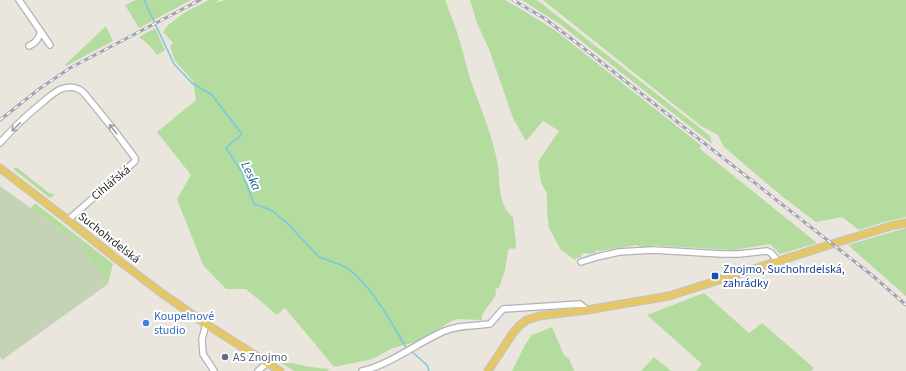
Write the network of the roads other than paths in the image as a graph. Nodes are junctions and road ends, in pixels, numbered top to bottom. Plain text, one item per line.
1 (19, 0) edge
2 (41, 32) junction
3 (50, 45) dead end
4 (29, 46) dead end
5 (0, 143) edge
6 (0, 168) edge
7 (68, 220) junction
8 (906, 223) edge
9 (778, 261) junction
10 (581, 262) dead end
11 (587, 310) junction
12 (206, 324) junction
13 (267, 363) junction
14 (214, 371) edge
15 (258, 371) edge
16 (280, 371) edge
17 (362, 371) edge
18 (488, 371) edge

1 - 2 street
2 - 3 street
2 - 4 street
7 -> 5 street, Cihlářská
6 - 7 main road, Suchohrdelská
7 - 12 main road, Suchohrdelská
8 - 9 main road
9 - 10 street
9 - 11 main road
11 - 17 street
11 - 18 main road
12 - 13 main road, Suchohrdelská
12 - 14 street
13 - 15 street
13 - 16 main road, Suchohrdelská

